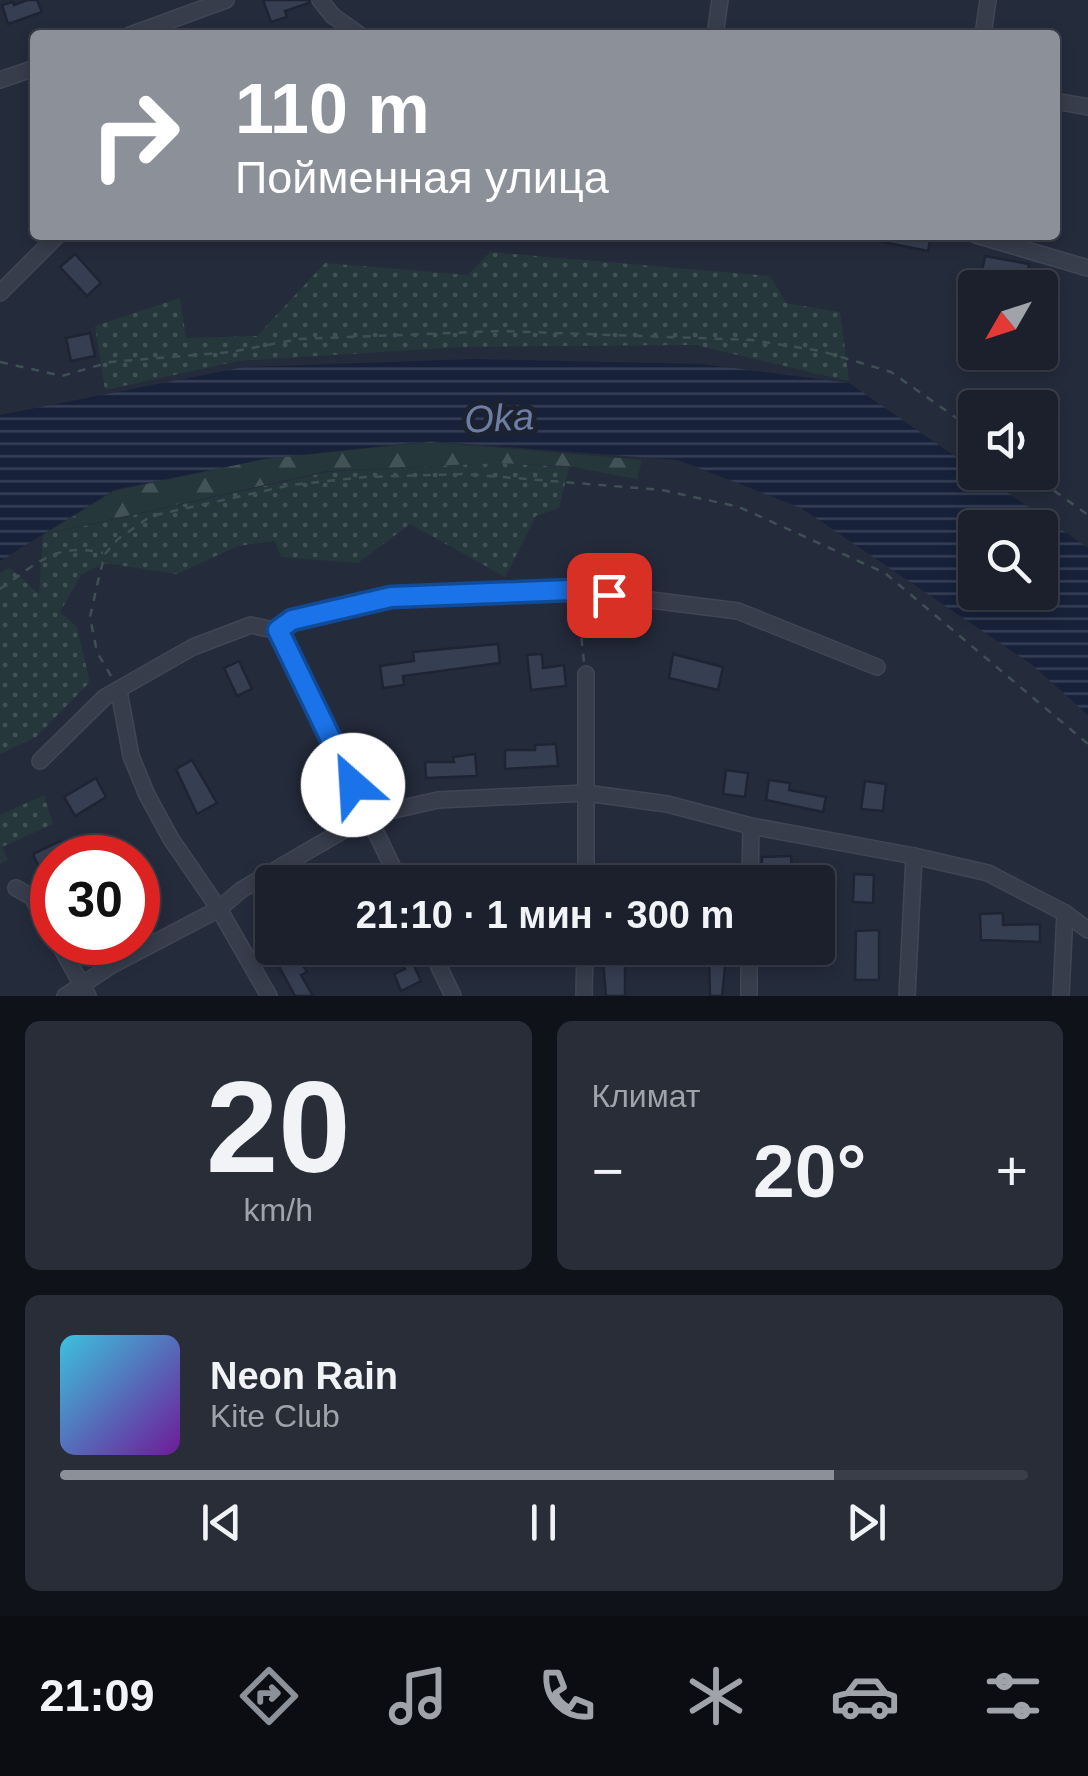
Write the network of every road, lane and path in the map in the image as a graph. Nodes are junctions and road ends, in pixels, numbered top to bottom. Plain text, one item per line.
1 (226, 0) edge
2 (320, 0) edge
3 (720, 0) edge
4 (988, 0) edge
5 (206, 4) edge
6 (183, 16) junction
7 (144, 30) edge
8 (184, 30) edge
9 (353, 30) edge
10 (717, 30) edge
11 (983, 30) edge
12 (30, 70) edge
13 (0, 80) edge
14 (1060, 102) edge
15 (1088, 107) edge
16 (53, 240) edge
17 (993, 240) edge
18 (1088, 268) edge
19 (0, 293) edge
20 (0, 362) edge
21 (958, 419) edge
22 (1053, 490) edge
23 (1088, 515) edge
24 (105, 554) junction
25 (0, 589) edge
26 (577, 590) junction
27 (278, 630) junction
28 (877, 668) dead end
29 (586, 674) joint
30 (119, 691) junction
31 (1088, 744) edge
32 (40, 761) dead end
33 (586, 793) junction
34 (368, 816) junction
35 (751, 826) junction
36 (914, 856) junction
37 (392, 865) edge
38 (586, 865) edge
39 (750, 865) edge
40 (16, 888) dead end
41 (30, 896) edge
42 (219, 909) junction
43 (1066, 912) junction
44 (1088, 930) edge
45 (71, 965) edge
46 (438, 965) edge
47 (585, 965) edge
48 (750, 965) edge
49 (86, 991) edge
50 (65, 996) edge
51 (269, 996) edge
52 (453, 996) edge
53 (584, 996) edge
54 (749, 996) edge
55 (908, 996) edge
56 (1061, 996) edge

1 - 5 street
2 - 9 street
3 - 10 street
4 - 11 street
5 - 6 street
6 - 7 street
6 - 8 street
12 - 13 street
14 - 15 street
16 - 19 street
17 - 18 street
20 - 21 path
22 - 23 path
24 - 25 path
24 - 30 path
24 - 31 path
26 - 27 street
26 - 28 street
26 - 29 path
27 - 30 street
27 - 34 street
29 - 33 street
30 - 32 street
30 - 42 street
33 - 34 street
33 - 35 street
33 - 38 street
34 - 37 street
34 - 42 street
35 - 36 street
35 - 39 street
36 - 43 street
36 - 55 street
40 - 41 street
42 - 49 street
42 - 51 street
43 - 44 street
43 - 56 street
45 - 49 street
46 - 52 street
47 - 53 street
48 - 54 street
49 - 50 street

